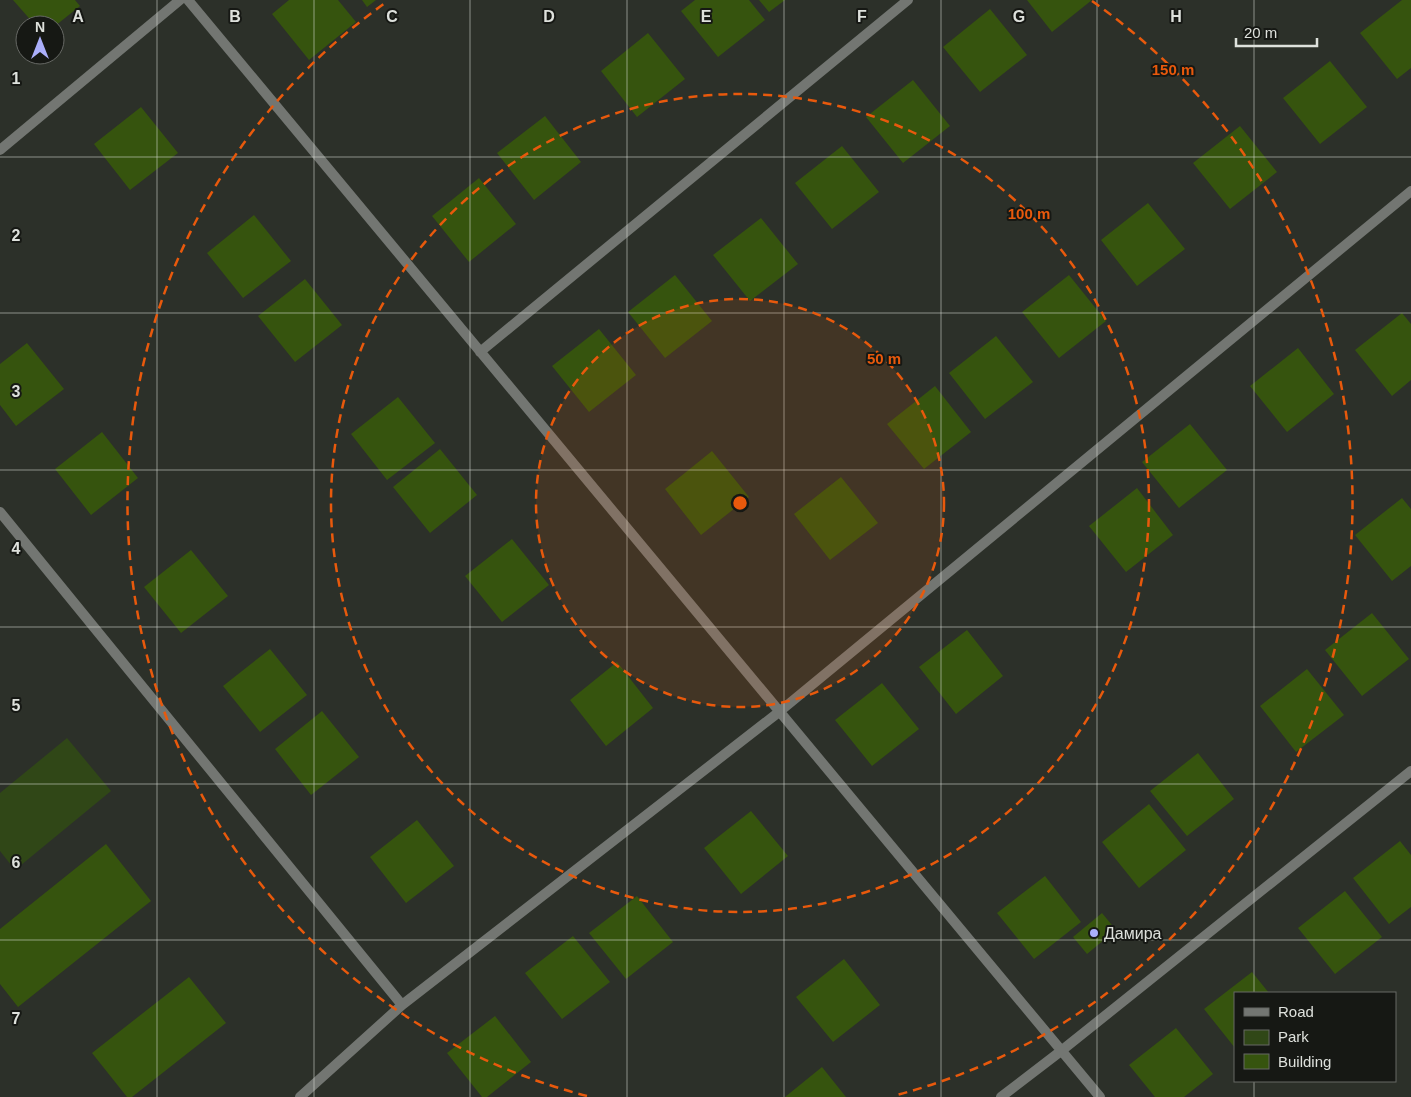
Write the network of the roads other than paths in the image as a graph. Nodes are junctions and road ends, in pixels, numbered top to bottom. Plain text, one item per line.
1 (180, 0) edge
2 (188, 0) edge
3 (908, 0) edge
4 (0, 150) edge
5 (1411, 191) edge
6 (480, 352) junction
7 (0, 512) edge
8 (780, 712) junction
9 (1411, 771) edge
10 (402, 1005) junction
11 (1061, 1051) junction
12 (300, 1097) edge
13 (1000, 1097) edge
14 (1100, 1097) edge

1 - 4 street
2 - 6 street
3 - 6 street
5 - 8 street
6 - 8 street
7 - 10 street
8 - 10 street
8 - 11 street
9 - 11 street
10 - 12 street
11 - 13 street
11 - 14 street

